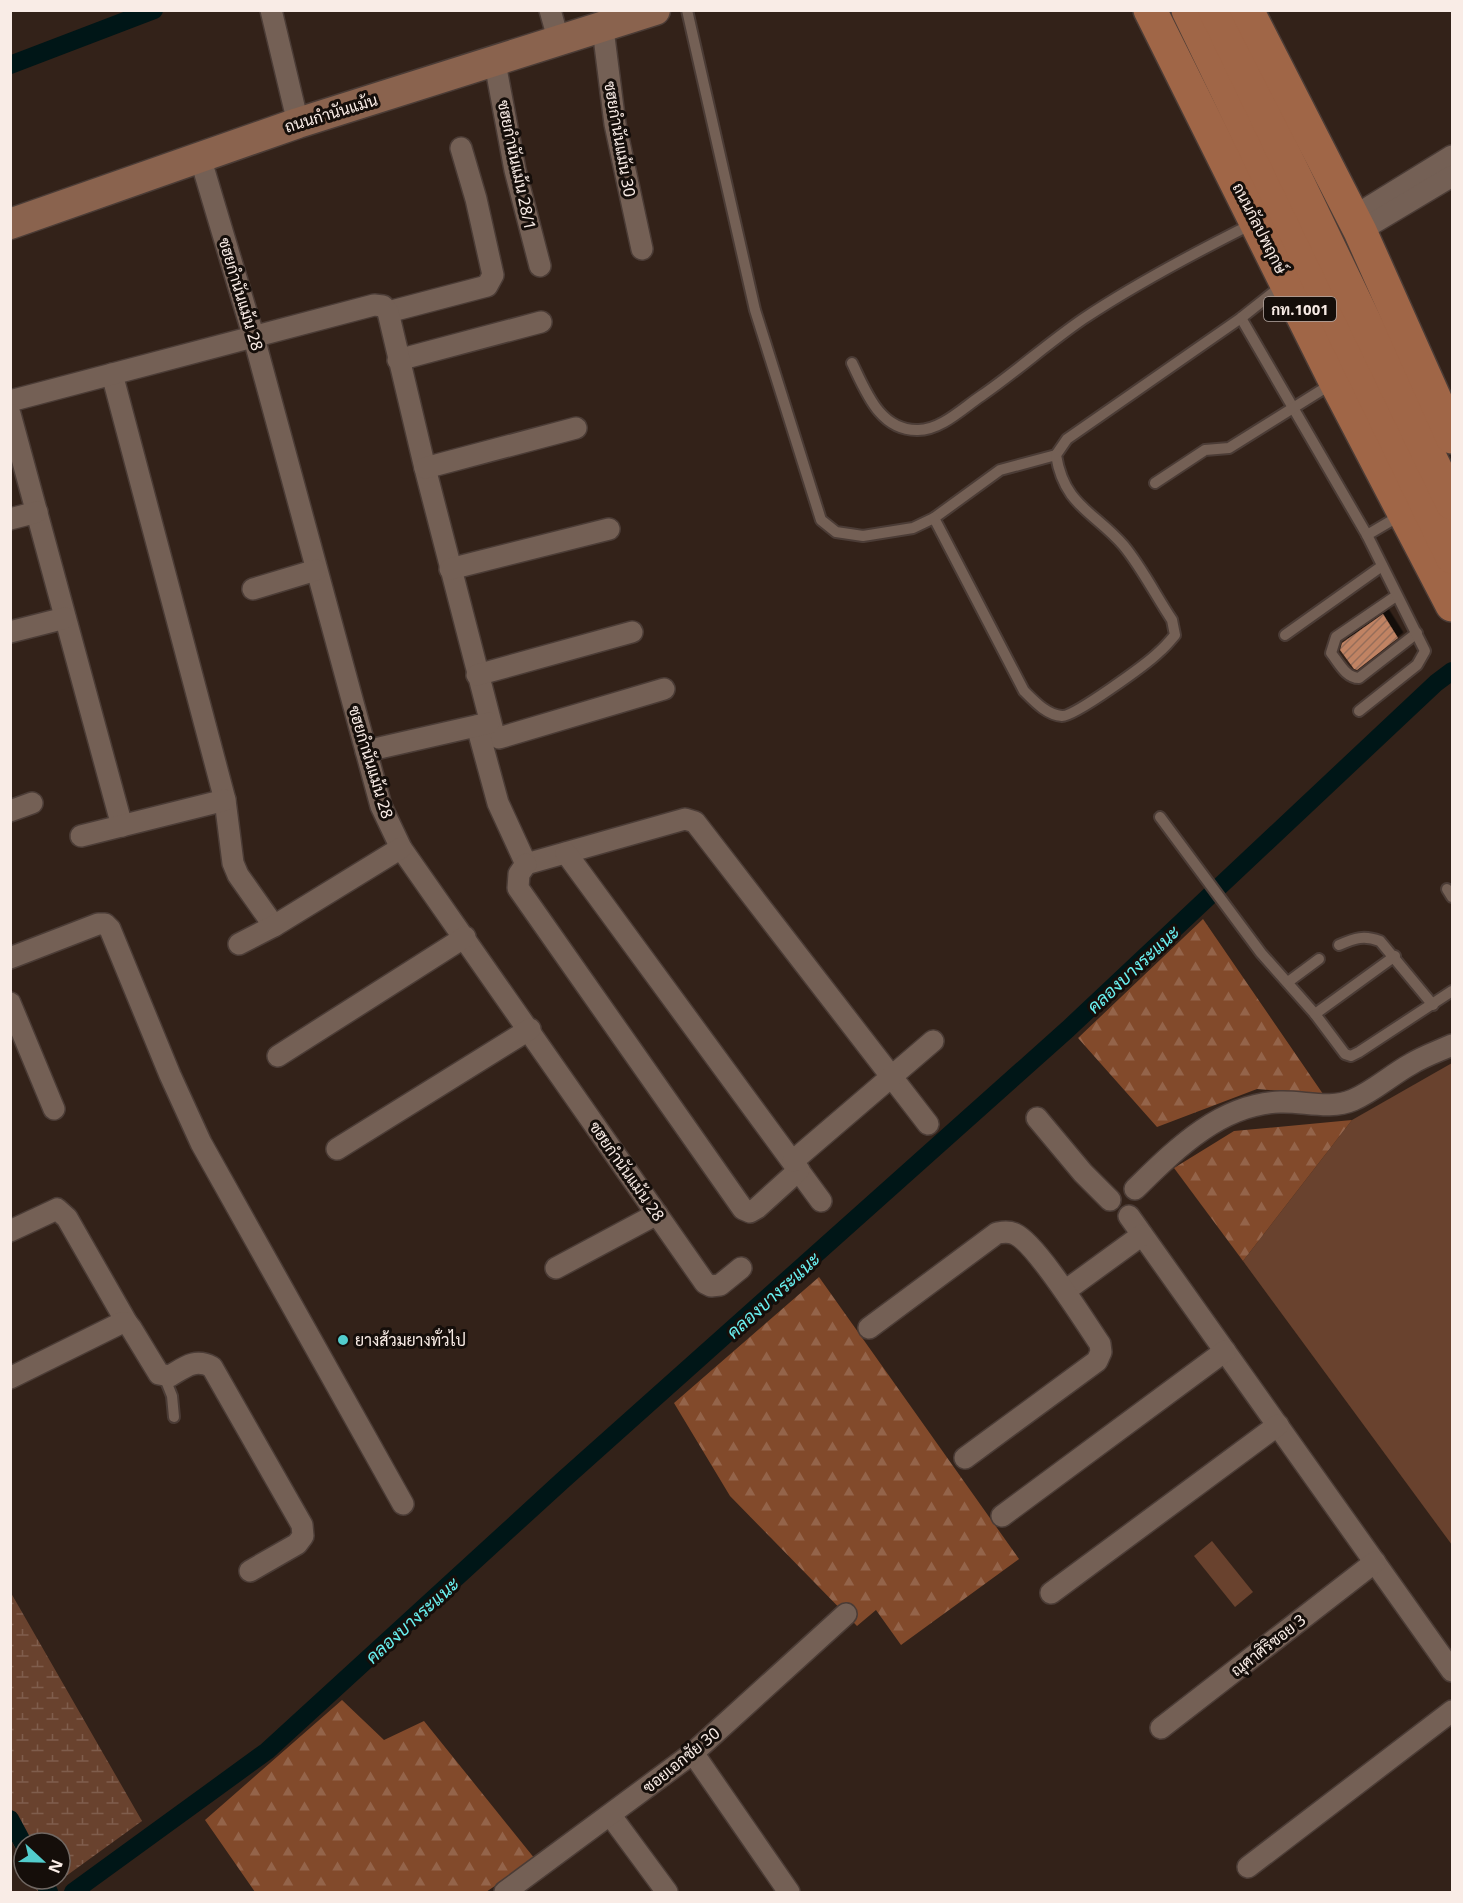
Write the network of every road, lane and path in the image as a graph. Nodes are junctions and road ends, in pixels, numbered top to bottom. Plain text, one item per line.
1 (271, 10) edge
2 (550, 10) edge
3 (655, 10) edge
4 (687, 10) edge
5 (1188, 10) edge
6 (1215, 10) edge
7 (1247, 10) edge
8 (1150, 11) edge
9 (603, 29) junction
10 (560, 42) junction
11 (495, 63) junction
12 (298, 123) junction
13 (461, 148) dead end
14 (1452, 156) edge
15 (200, 158) junction
16 (1452, 176) edge
17 (1257, 221) junction
18 (10, 224) edge
19 (1356, 224) junction
20 (642, 249) dead end
21 (1316, 250) junction
22 (540, 266) dead end
23 (1286, 282) junction
24 (388, 312) junction
25 (1241, 318) junction
26 (541, 322) dead end
27 (254, 338) junction
28 (398, 360) junction
29 (852, 363) dead end
30 (112, 374) junction
31 (1335, 381) junction
32 (10, 401) edge
33 (1292, 408) junction
34 (10, 414) edge
35 (576, 428) dead end
36 (1452, 437) edge
37 (1056, 455) junction
38 (425, 468) junction
39 (1155, 483) dead end
40 (1452, 503) edge
41 (37, 512) junction
42 (1404, 514) junction
43 (934, 518) junction
44 (10, 519) edge
45 (609, 529) dead end
46 (1367, 535) junction
47 (1452, 557) edge
48 (1382, 566) junction
49 (450, 569) junction
50 (316, 570) junction
51 (253, 589) dead end
52 (1396, 596) junction
53 (1452, 605) edge
54 (65, 618) junction
55 (10, 632) edge
56 (633, 632) dead end
57 (1417, 633) junction
58 (1285, 635) dead end
59 (477, 675) junction
60 (664, 689) dead end
61 (1359, 711) dead end
62 (483, 724) junction
63 (366, 751) junction
64 (225, 800) junction
65 (32, 803) dead end
66 (10, 811) edge
67 (1160, 817) dead end
68 (122, 826) junction
69 (81, 836) dead end
70 (401, 848) junction
71 (566, 854) junction
72 (526, 864) junction
73 (274, 926) junction
74 (465, 937) junction
75 (238, 944) dead end
76 (1339, 945) dead end
77 (1395, 956) junction
78 (10, 958) edge
79 (1318, 959) dead end
80 (1288, 982) junction
81 (1452, 991) edge
82 (10, 1003) edge
83 (1433, 1005) junction
84 (1315, 1014) junction
85 (530, 1029) junction
86 (933, 1041) dead end
87 (1452, 1045) edge
88 (278, 1056) dead end
89 (890, 1075) junction
90 (54, 1109) dead end
91 (1037, 1118) dead end
92 (928, 1124) dead end
93 (337, 1149) dead end
94 (796, 1166) junction
95 (1135, 1189) junction
96 (1110, 1200) junction
97 (821, 1201) dead end
98 (657, 1214) junction
99 (1129, 1216) junction
100 (10, 1231) edge
101 (1142, 1235) junction
102 (556, 1268) dead end
103 (741, 1268) dead end
104 (1065, 1292) junction
105 (127, 1323) junction
106 (869, 1328) dead end
107 (1225, 1351) junction
108 (164, 1376) junction
109 (10, 1378) edge
110 (174, 1417) dead end
111 (1278, 1425) junction
112 (965, 1458) dead end
113 (403, 1504) dead end
114 (1002, 1516) dead end
115 (1376, 1562) junction
116 (250, 1571) dead end
117 (1051, 1593) dead end
118 (846, 1614) dead end
119 (1452, 1671) edge
120 (1452, 1711) edge
121 (1161, 1728) dead end
122 (693, 1753) junction
123 (611, 1816) junction
124 (1248, 1867) dead end
125 (505, 1893) edge
126 (667, 1893) edge
127 (789, 1893) edge

1 - 12 street
2 - 10 street
3 - 9 street, ถนนกำนันแม้น
4 - 43 lane
5 - 21 main road, ถนนกัลปพฤกษ์ / กท.1001
6 - 21 main road, ถนนกัลปพฤกษ์ / กท.1001
7 - 19 main road
8 - 17 main road, ถนนกัลปพฤกษ์ / กท.1001
9 - 10 street, ถนนกำนันแม้น
9 - 20 street, ซฮยกำนันแม้น 30
10 - 11 street, ถนนกำนันแม้น
11 - 12 street, ถนนกำนันแม้น
11 - 22 street, ซฮยกำนันแม้น 28/1
12 - 15 street, ถนนกำนันแม้น
13 - 24 street
14 - 19 street
15 - 18 street, ถนนกำนันแม้น
15 - 27 street, ซฮยกำนันแม้น 28
16 - 19 street
17 - 23 main road, ถนนกัลปพฤกษ์ / กท.1001
17 - 29 lane
19 - 36 main road
21 - 40 main road, ถนนกัลปพฤกษ์ / กท.1001
21 - 47 main road, ถนนกัลปพฤกษ์ / กท.1001
23 - 25 lane
23 - 31 main road, ถนนกัลปพฤกษ์ / กท.1001
24 - 27 street
24 - 28 street
25 - 33 lane
25 - 37 lane
26 - 28 street
27 - 30 street
27 - 50 street, ซฮยกำนันแม้น 28
28 - 38 street
30 - 32 street
30 - 64 street
31 - 33 lane
31 - 42 main road, ถนนกัลปพฤกษ์ / กท.1001
33 - 39 lane
33 - 46 lane
34 - 41 street
35 - 38 street
37 - 43 lane
37 - 43 lane
38 - 49 street
41 - 44 street
41 - 54 street
42 - 46 lane
42 - 53 main road, ถนนกัลปพฤกษ์ / กท.1001
45 - 49 street
46 - 48 lane
48 - 52 lane
48 - 58 lane
49 - 59 street
50 - 51 street
50 - 63 street, ซฮยกำนันแม้น 28
52 - 57 lane
52 - 57 lane
54 - 55 street
54 - 68 street
56 - 59 street
57 - 61 lane
59 - 62 street
60 - 62 street
62 - 63 street
62 - 72 street
63 - 70 street, ซฮยกำนันแม้น 28
64 - 68 street
64 - 73 street
65 - 66 street
67 - 80 lane
68 - 69 street
70 - 73 street
70 - 74 street, ซฮยกำนันแม้น 28
71 - 72 street
71 - 89 street
71 - 94 street
72 - 94 street
73 - 75 street
74 - 85 street, ซฮยกำนันแม้น 28
74 - 88 street
76 - 77 lane
77 - 83 lane
77 - 84 lane
78 - 113 street
79 - 80 lane
80 - 84 lane
81 - 83 lane
82 - 90 street
83 - 84 lane
85 - 93 street
85 - 98 street, ซฮยกำนันแม้น 28
86 - 89 street
87 - 95 street
89 - 92 street
89 - 94 street
91 - 96 street
94 - 97 street
95 - 96 street
95 - 99 street
96 - 99 street
98 - 102 street
98 - 103 street, ซฮยกำนันแม้น 28
99 - 101 street
100 - 105 street
101 - 104 street
101 - 107 street
104 - 106 street
104 - 112 street
105 - 108 street
105 - 109 street
107 - 111 street
107 - 114 street
108 - 110 lane
108 - 116 street
111 - 115 street
111 - 117 street
115 - 119 street
115 - 121 street, ณุศาศิริซอย 3
118 - 122 street, ซอยเอกชัย 30
120 - 124 street
122 - 123 street, ซอยเอกชัย 30
122 - 127 street
123 - 125 street, ซอยเอกชัย 30
123 - 126 street

